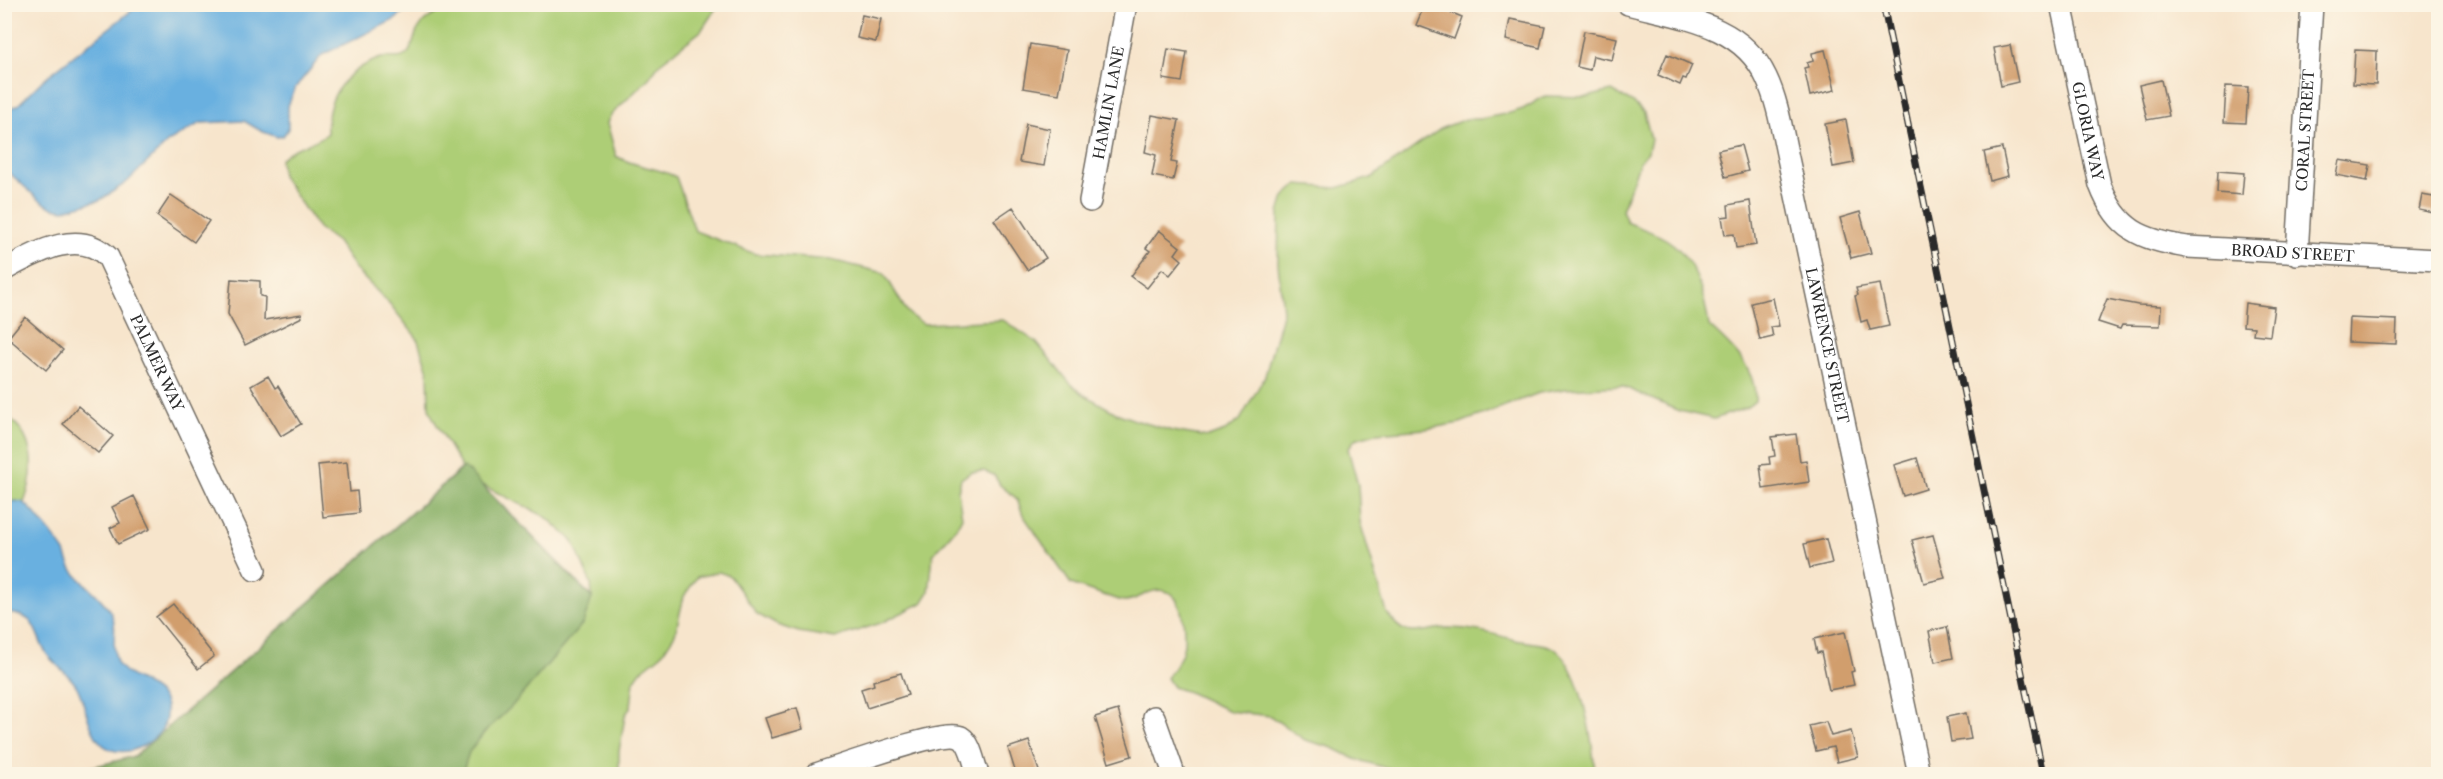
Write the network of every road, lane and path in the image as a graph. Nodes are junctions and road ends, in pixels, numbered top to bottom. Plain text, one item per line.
1 (1126, 4) edge
2 (1628, 4) edge
3 (2061, 4) edge
4 (2312, 4) edge
5 (1090, 201) dead end
6 (2148, 239) joint
7 (2297, 254) junction
8 (2439, 260) edge
9 (4, 270) edge
10 (255, 570) dead end
11 (1154, 717) dead end
12 (816, 774) edge
13 (978, 774) edge
14 (1174, 774) edge
15 (1919, 774) edge

1 - 5 street, HAMLIN LANE
2 - 15 street, LAWRENCE STREET
3 - 6 street, GLORIA WAY
4 - 7 street, CORAL STREET
6 - 7 street, BROAD STREET
7 - 8 street, BROAD STREET
9 - 10 street, PALMER WAY
11 - 14 street
12 - 13 street

